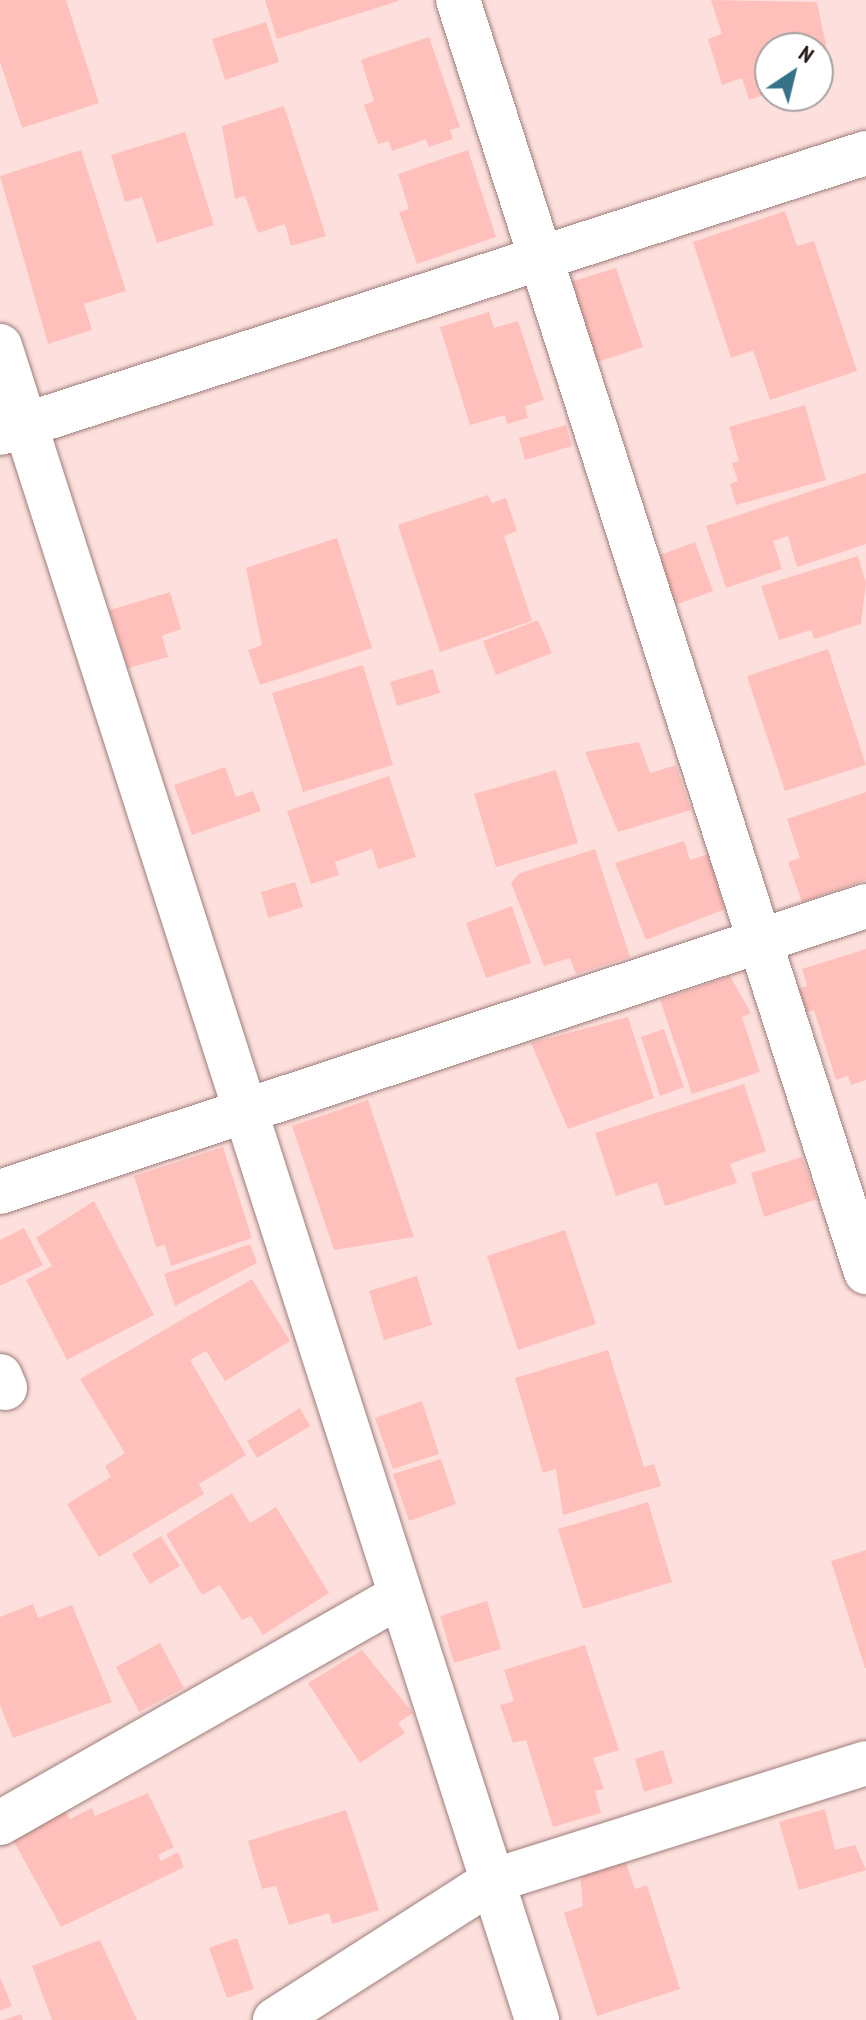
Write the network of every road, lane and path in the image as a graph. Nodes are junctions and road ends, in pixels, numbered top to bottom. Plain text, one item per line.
1 (458, 0) edge
2 (866, 153) edge
3 (544, 260) junction
4 (0, 346) edge
5 (13, 429) edge
6 (866, 906) edge
7 (762, 941) junction
8 (245, 1109) junction
9 (0, 1192) edge
10 (866, 1272) edge
11 (400, 1596) junction
12 (866, 1763) edge
13 (0, 1823) edge
14 (492, 1881) junction
15 (275, 2020) edge
16 (537, 2020) edge

1 - 3 street
2 - 3 street
3 - 5 street
3 - 7 street
4 - 5 street
5 - 8 street
6 - 7 street
7 - 8 street
7 - 10 street
8 - 9 street
8 - 11 street
11 - 13 street
11 - 14 street
12 - 14 street
14 - 15 street
14 - 16 street

